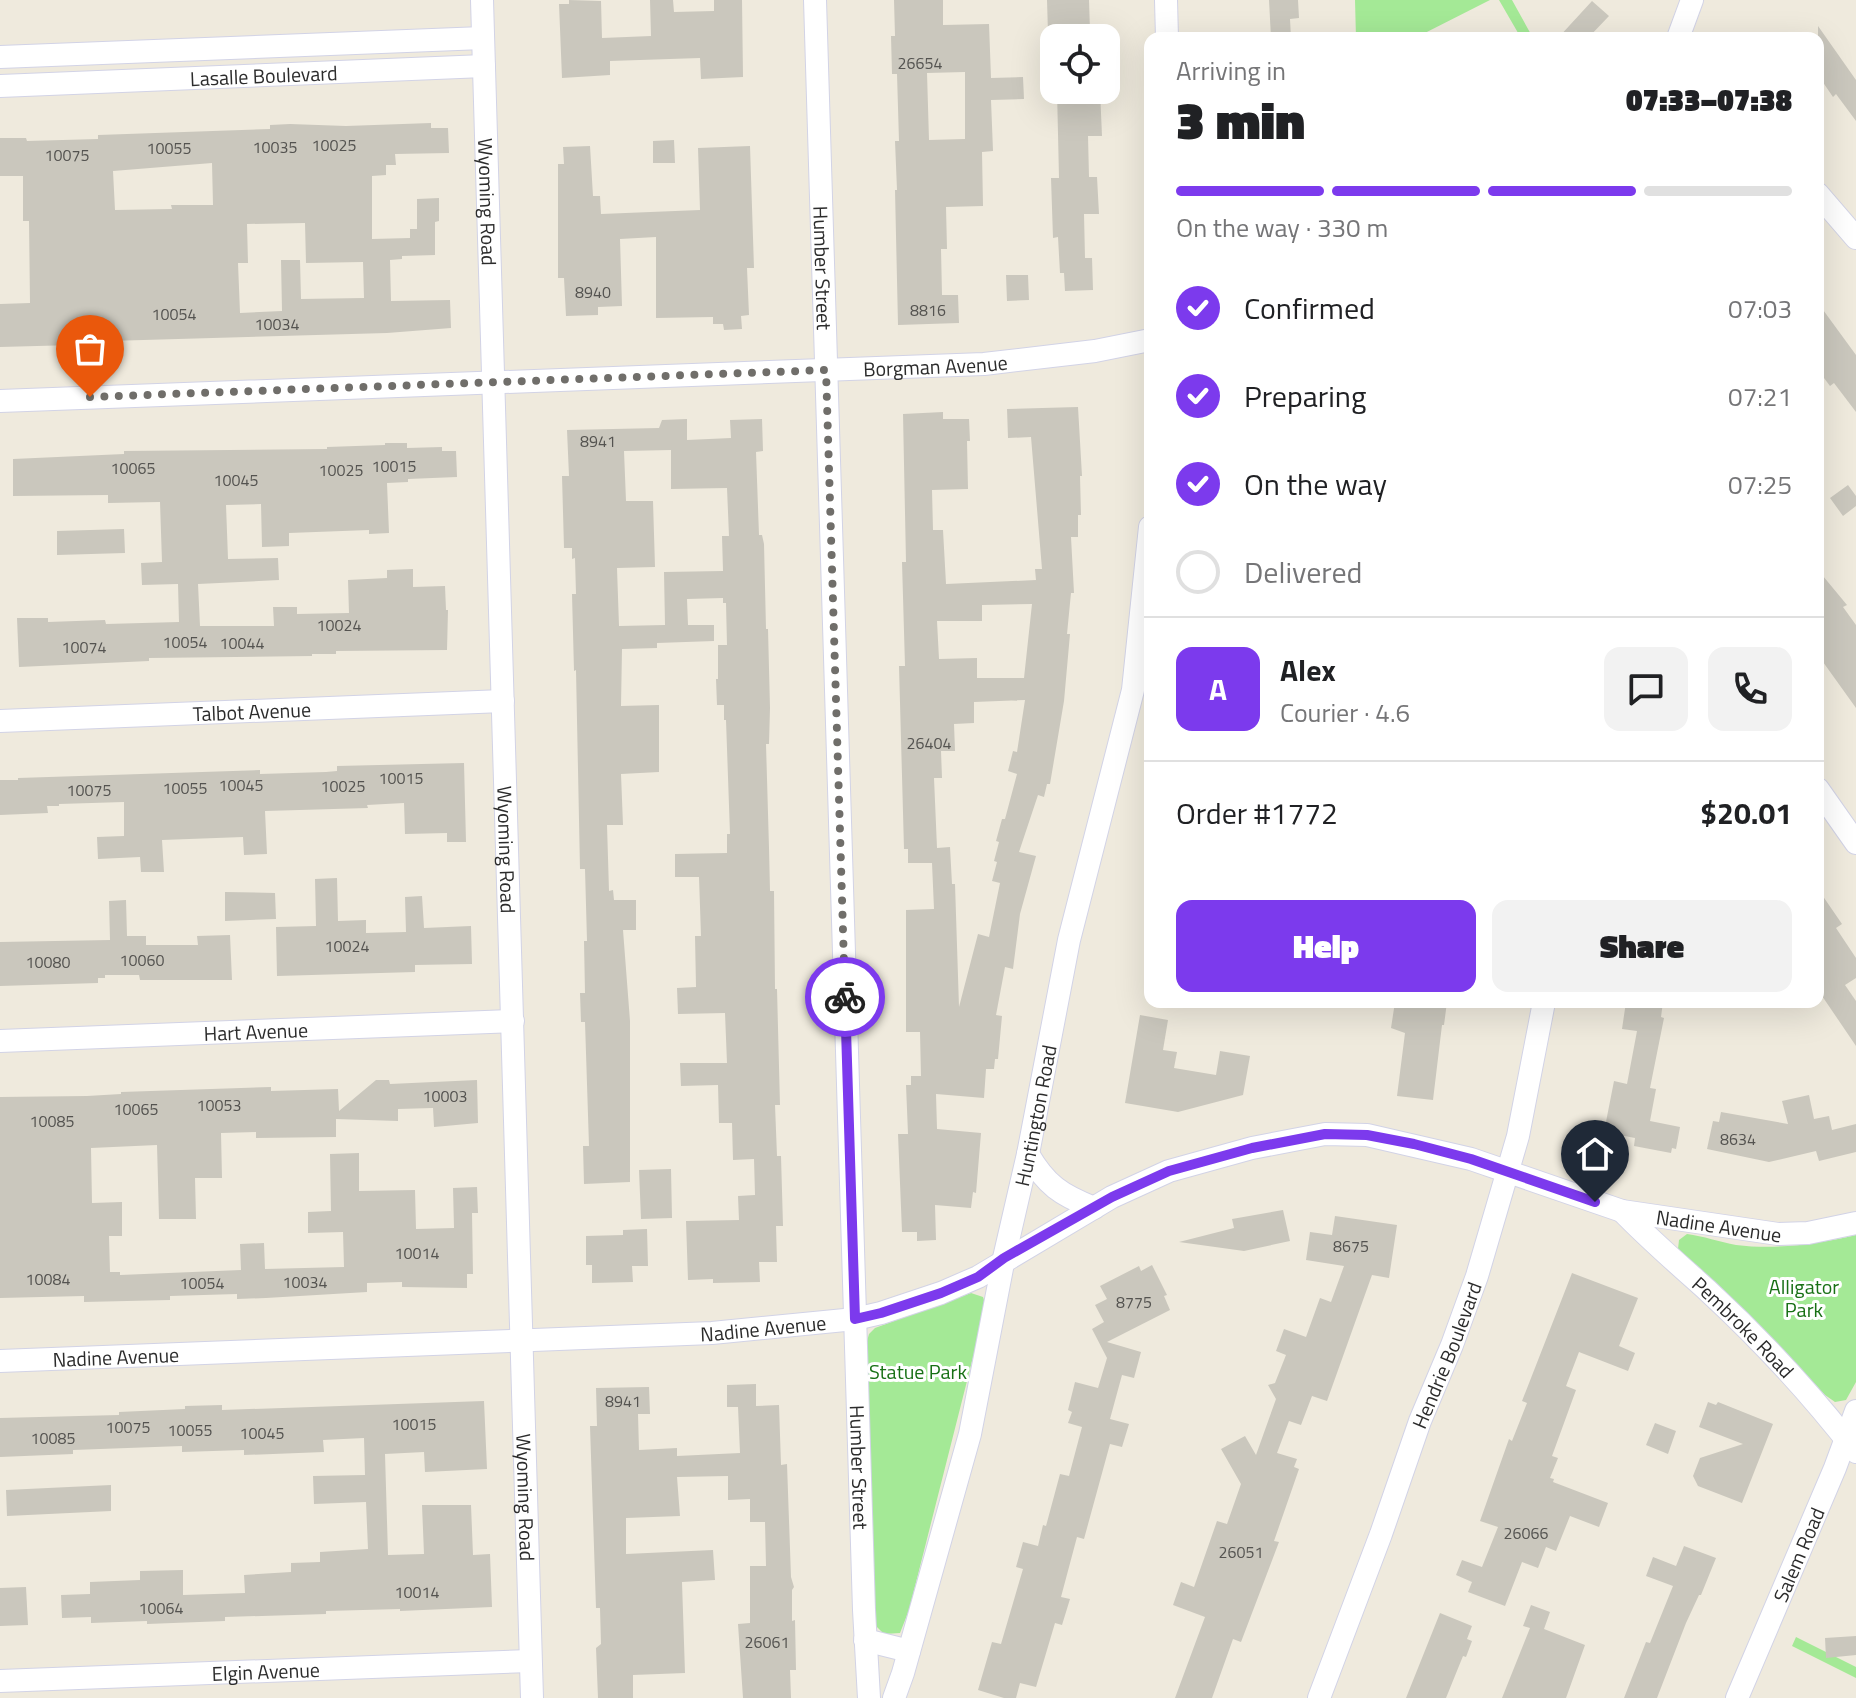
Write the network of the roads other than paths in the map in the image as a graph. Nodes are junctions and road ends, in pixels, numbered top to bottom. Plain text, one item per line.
1 (482, 0) edge
2 (815, 0) edge
3 (1166, 0) edge
4 (1691, 0) edge
5 (1167, 32) edge
6 (1680, 32) edge
7 (483, 38) junction
8 (43, 55) junction
9 (0, 57) edge
10 (484, 66) junction
11 (45, 84) junction
12 (0, 86) edge
13 (1824, 201) edge
14 (1856, 238) edge
15 (1144, 341) edge
16 (826, 370) junction
17 (493, 381) junction
18 (0, 401) edge
19 (1144, 585) edge
20 (503, 701) junction
21 (0, 721) edge
22 (1824, 798) edge
23 (1856, 843) edge
24 (1543, 1008) edge
25 (513, 1021) junction
26 (0, 1041) edge
27 (1028, 1154) junction
28 (1508, 1172) junction
29 (1094, 1208) junction
30 (1622, 1211) junction
31 (1856, 1223) edge
32 (1004, 1258) junction
33 (855, 1319) junction
34 (523, 1342) junction
35 (0, 1361) edge
36 (1856, 1411) edge
37 (1851, 1446) edge
38 (865, 1640) junction
39 (909, 1651) junction
40 (530, 1661) junction
41 (0, 1681) edge
42 (532, 1698) edge
43 (869, 1698) edge
44 (894, 1698) edge
45 (1319, 1698) edge
46 (1737, 1698) edge

1 - 7 street, Wyoming Road
2 - 16 street, Humber Street
3 - 5 street
4 - 6 street
7 - 8 street, Lasalle Boulevard
7 - 10 street, Wyoming Road
8 - 9 street, Lasalle Boulevard
8 - 11 street
10 - 11 street, Lasalle Boulevard
10 - 17 street, Wyoming Road
11 - 12 street, Lasalle Boulevard
13 - 14 street
15 - 16 street, Borgman Avenue
16 - 17 street, Borgman Avenue
16 - 33 street, Humber Street
17 - 18 street, Borgman Avenue
17 - 20 street, Wyoming Road
19 - 27 street, Huntington Road
20 - 21 street, Talbot Avenue
20 - 25 street, Wyoming Road
22 - 23 street
24 - 28 street, Hendrie Boulevard
25 - 26 street, Hart Avenue
25 - 34 street, Wyoming Road
27 - 29 street
27 - 32 street, Huntington Road
28 - 29 street, Nadine Avenue
28 - 30 street, Nadine Avenue
28 - 45 street, Hendrie Boulevard
29 - 32 street, Nadine Avenue
30 - 31 street, Nadine Avenue
30 - 37 street, Pembroke Road
32 - 33 street, Nadine Avenue
32 - 39 street, Huntington Road
33 - 34 street, Nadine Avenue
33 - 38 street, Humber Street
34 - 35 street, Nadine Avenue
34 - 40 street, Wyoming Road
36 - 37 street, Salem Road
37 - 46 street, Salem Road
38 - 39 street
38 - 43 street, Humber Street
39 - 44 street, Huntington Road
40 - 41 street, Elgin Avenue
40 - 42 street, Wyoming Road

